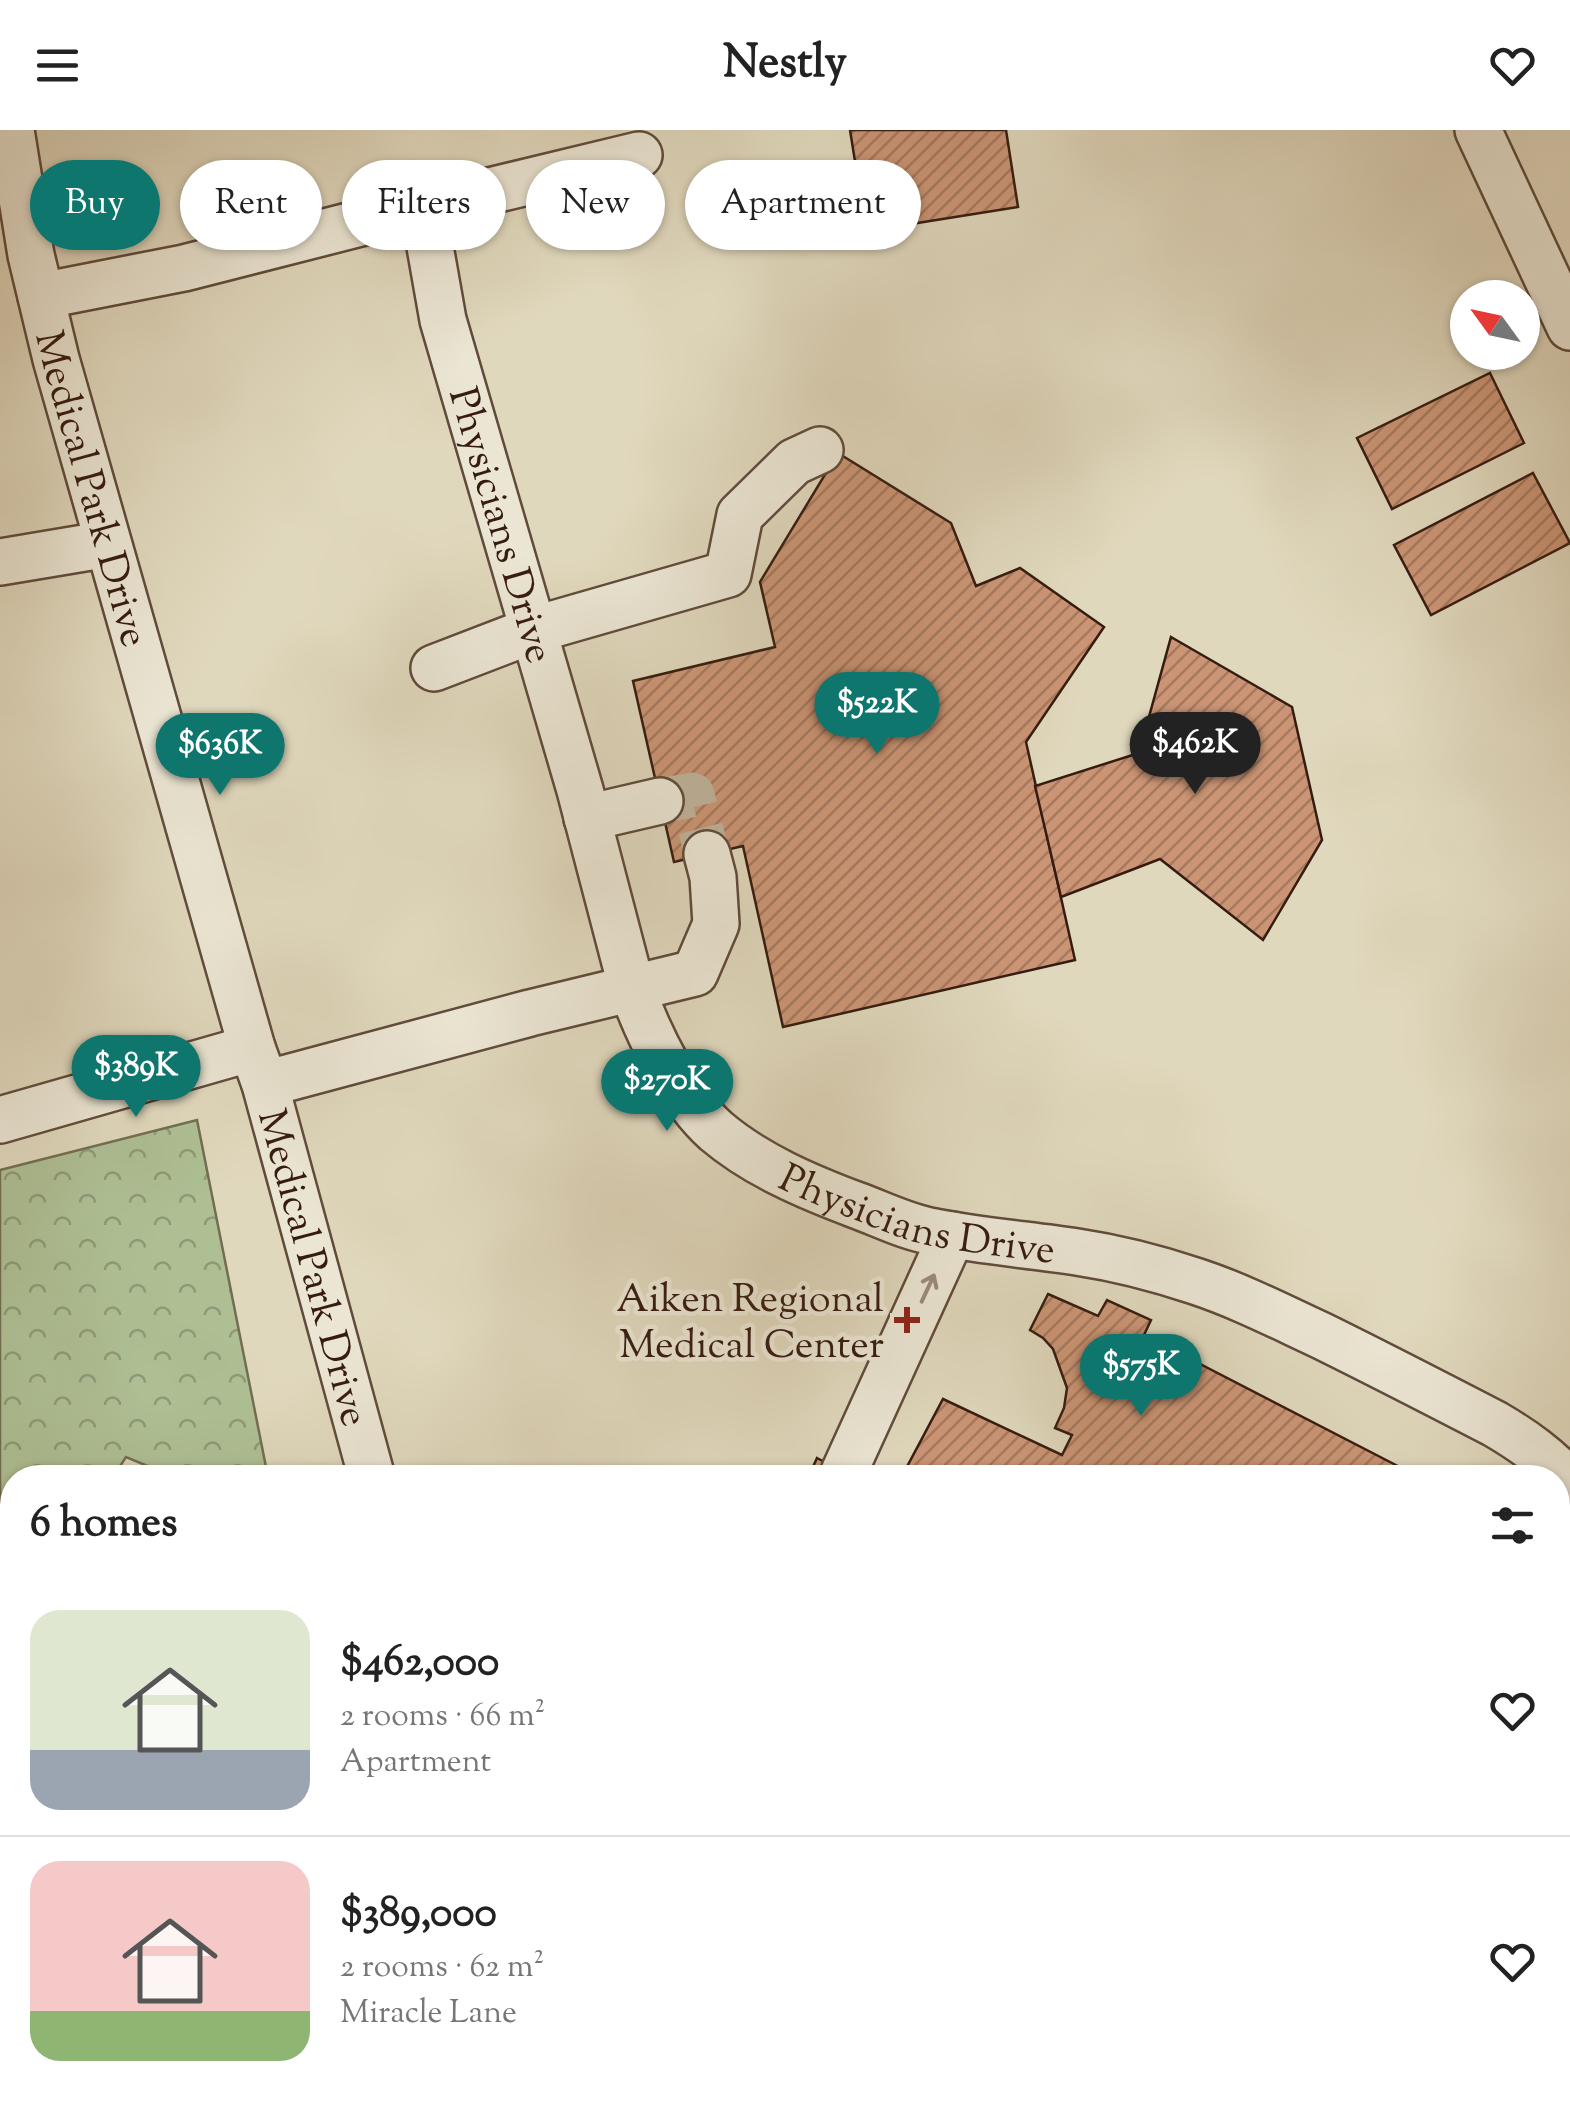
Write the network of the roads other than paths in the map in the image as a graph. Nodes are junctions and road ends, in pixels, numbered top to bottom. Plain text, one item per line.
1 (11, 130) edge
2 (1478, 130) edge
3 (640, 155) dead end
4 (506, 186) edge
5 (342, 227) edge
6 (431, 250) edge
7 (41, 296) junction
8 (1570, 327) edge
9 (820, 450) dead end
10 (108, 544) junction
11 (0, 562) edge
12 (533, 630) junction
13 (434, 668) dead end
14 (660, 801) tunnel mouth
15 (587, 818) junction
16 (707, 854) tunnel mouth
17 (632, 989) junction
18 (258, 1066) junction
19 (0, 1120) edge
20 (952, 1235) junction
21 (368, 1465) edge
22 (847, 1465) edge
23 (1554, 1465) edge

1 - 7 street, Medical Park Drive
2 - 8 street
3 - 4 street
5 - 7 street
6 - 12 street, Physicians Drive
7 - 10 street, Medical Park Drive
9 - 12 street
10 - 11 street
10 - 18 street, Medical Park Drive
12 - 13 street
12 - 15 street, Physicians Drive
14 - 15 street
15 - 17 street, Physicians Drive
16 - 17 street
17 - 18 street
17 - 20 street, Physicians Drive
18 - 19 street
18 - 21 street, Medical Park Drive
22 -> 20 street
20 - 23 street, Physicians Drive

